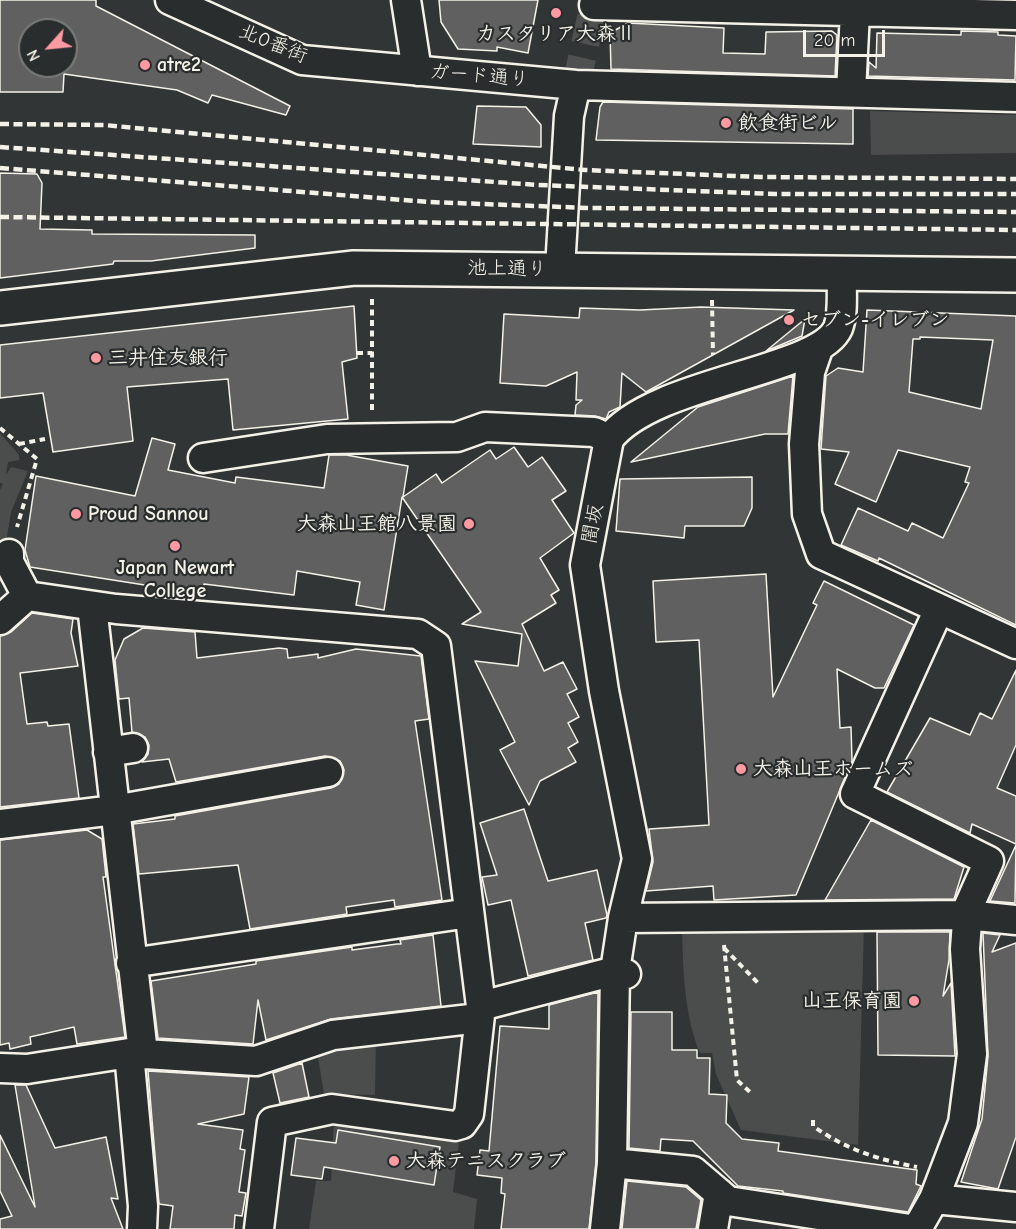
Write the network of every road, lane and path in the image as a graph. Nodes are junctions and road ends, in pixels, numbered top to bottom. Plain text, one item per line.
1 (170, 0) edge
2 (406, 0) edge
3 (594, 5) dead end
4 (855, 12) junction
5 (1016, 15) edge
6 (417, 71) junction
7 (576, 85) junction
8 (850, 92) junction
9 (1016, 97) edge
10 (560, 269) junction
11 (842, 273) junction
12 (1016, 275) edge
13 (372, 295) dead end
14 (712, 300) dead end
15 (0, 308) edge
16 (818, 349) junction
17 (357, 353) dead end
18 (372, 353) junction
19 (713, 383) junction
20 (1, 428) edge
21 (372, 438) junction
22 (45, 439) dead end
23 (609, 439) junction
24 (18, 444) junction
25 (203, 458) dead end
26 (9, 554) joint
27 (27, 596) junction
28 (92, 606) junction
29 (939, 609) junction
30 (0, 620) edge
31 (1016, 644) edge
32 (328, 772) dead end
33 (114, 810) junction
34 (0, 824) edge
35 (469, 913) junction
36 (968, 915) junction
37 (718, 917) junction
38 (623, 918) junction
39 (1016, 920) edge
40 (724, 948) junction
41 (131, 963) junction
42 (620, 972) junction
43 (759, 984) dead end
44 (480, 1012) junction
45 (136, 1053) junction
46 (0, 1068) edge
47 (751, 1093) dead end
48 (813, 1120) dead end
49 (612, 1163) junction
50 (922, 1168) dead end
51 (719, 1193) junction
52 (934, 1199) junction
53 (1016, 1207) edge
54 (142, 1229) edge
55 (259, 1229) edge
56 (605, 1229) edge
57 (713, 1229) edge
58 (910, 1229) edge
59 (917, 1229) edge

1 - 6 street, 北0番街
2 - 6 street, ガード通り
3 - 4 street
4 - 5 street
4 - 8 street
6 - 7 street, ガード通り
7 - 8 street, ガード通り
7 - 10 street
8 - 9 street, ガード通り
10 - 11 main road, 池上通り
10 - 15 main road, 池上通り
11 - 12 main road, 池上通り
11 - 16 street
13 - 18 path
14 - 19 path
16 - 19 street
16 - 29 street
17 - 18 path
18 - 21 path
19 - 23 street
20 - 24 path
21 - 23 street
21 - 25 street
22 - 24 path
23 - 38 street, 闇坂
24 - 26 path
26 - 27 street
27 - 28 street
27 - 30 street
28 - 33 street
28 - 35 street
29 - 31 street
29 - 36 street
32 - 33 street
33 - 34 street
33 - 41 street
35 - 41 street
35 - 44 street
36 - 37 street
36 - 39 street
36 - 52 street
37 - 38 street
37 - 40 path
38 - 42 street, 闇坂
40 - 43 path
40 - 47 path
41 - 45 street
42 - 44 street
42 - 49 street, 闇坂
44 - 45 street
44 - 55 street
45 - 46 street
45 - 54 street
48 - 50 path
49 - 51 street
49 - 56 street, 闇坂
51 - 57 street
51 - 58 street
52 - 53 street
52 - 59 street

